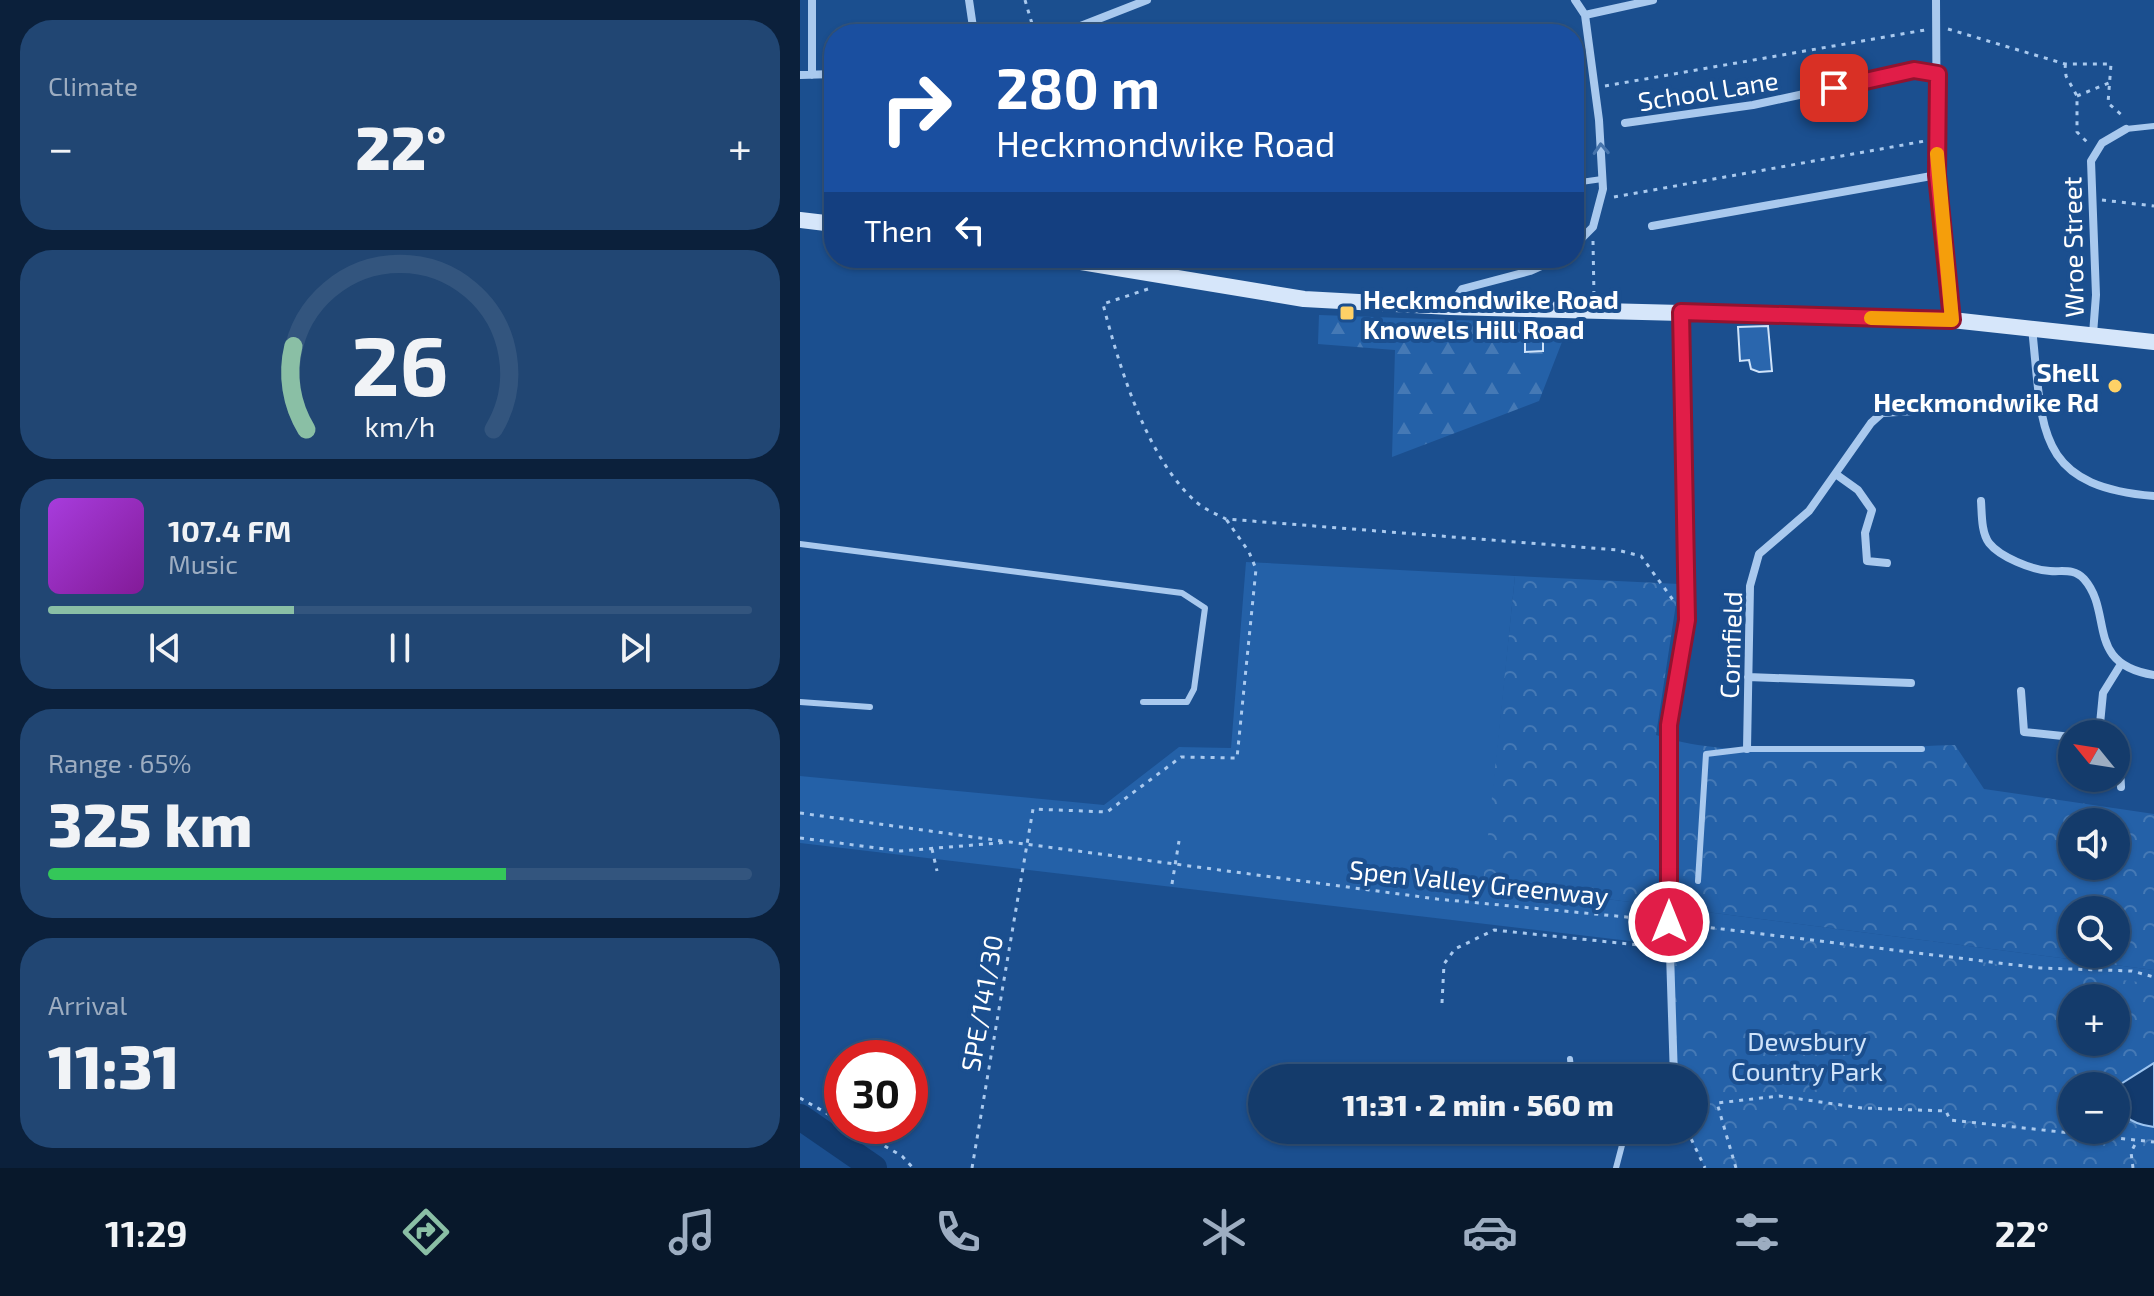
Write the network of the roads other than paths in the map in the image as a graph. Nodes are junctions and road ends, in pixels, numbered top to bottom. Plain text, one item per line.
1 (812, 0) edge
2 (969, 0) edge
3 (1147, 0) edge
4 (1575, 0) edge
5 (1653, 0) edge
6 (1936, 0) edge
7 (1585, 15) junction
8 (973, 24) edge
9 (1086, 24) edge
10 (824, 74) edge
11 (1938, 74) junction
12 (800, 75) edge
13 (812, 75) junction
14 (1625, 123) dead end
15 (2154, 126) edge
16 (2126, 129) joint
17 (1937, 175) junction
18 (1602, 179) junction
19 (1584, 182) edge
20 (800, 220) edge
21 (824, 223) edge
22 (1652, 226) dead end
23 (1584, 236) edge
24 (1112, 268) edge
25 (1537, 268) edge
26 (1450, 307) junction
27 (1681, 312) junction
28 (1952, 320) junction
29 (2032, 328) junction
30 (2093, 334) junction
31 (2154, 342) edge
32 (2040, 403) junction
33 (1837, 475) junction
34 (2154, 496) edge
35 (1981, 501) dead end
36 (800, 544) edge
37 (1887, 563) dead end
38 (2121, 664) junction
39 (2154, 675) edge
40 (1748, 677) junction
41 (1911, 683) dead end
42 (2021, 691) dead end
43 (800, 702) edge
44 (1143, 702) dead end
45 (870, 707) dead end
46 (2100, 720) edge
47 (2058, 736) edge
48 (1747, 749) junction
49 (1922, 749) dead end
50 (1698, 881) dead end
51 (1570, 1059) dead end
52 (1571, 1064) edge
53 (1674, 1064) edge
54 (1622, 1144) edge
55 (1616, 1168) edge

1 - 13 street
2 - 8 street
3 - 9 street
4 - 7 street
5 - 7 street
6 - 11 street
18 -> 7 street
10 - 13 street
11 - 14 street, School Lane
11 - 17 street
12 - 13 street
15 - 16 lane
16 - 30 street, Wroe Street
17 - 22 street
17 - 28 street
18 - 19 lane
18 - 23 street
20 - 21 main road
24 - 26 main road
25 - 26 street
26 - 27 main road
27 - 28 main road
27 - 53 street
28 - 29 main road
29 - 30 main road
29 - 32 street
30 - 31 main road
32 - 33 street, Cornfield
32 - 34 street
33 - 37 street
33 - 40 street, Cornfield
35 - 38 street
36 - 44 lane
38 - 39 street
38 - 46 street
40 - 41 street
40 - 48 street, Cornfield
42 - 47 street
43 - 45 lane
48 - 49 lane
48 - 50 lane
51 - 52 lane
54 - 55 lane

